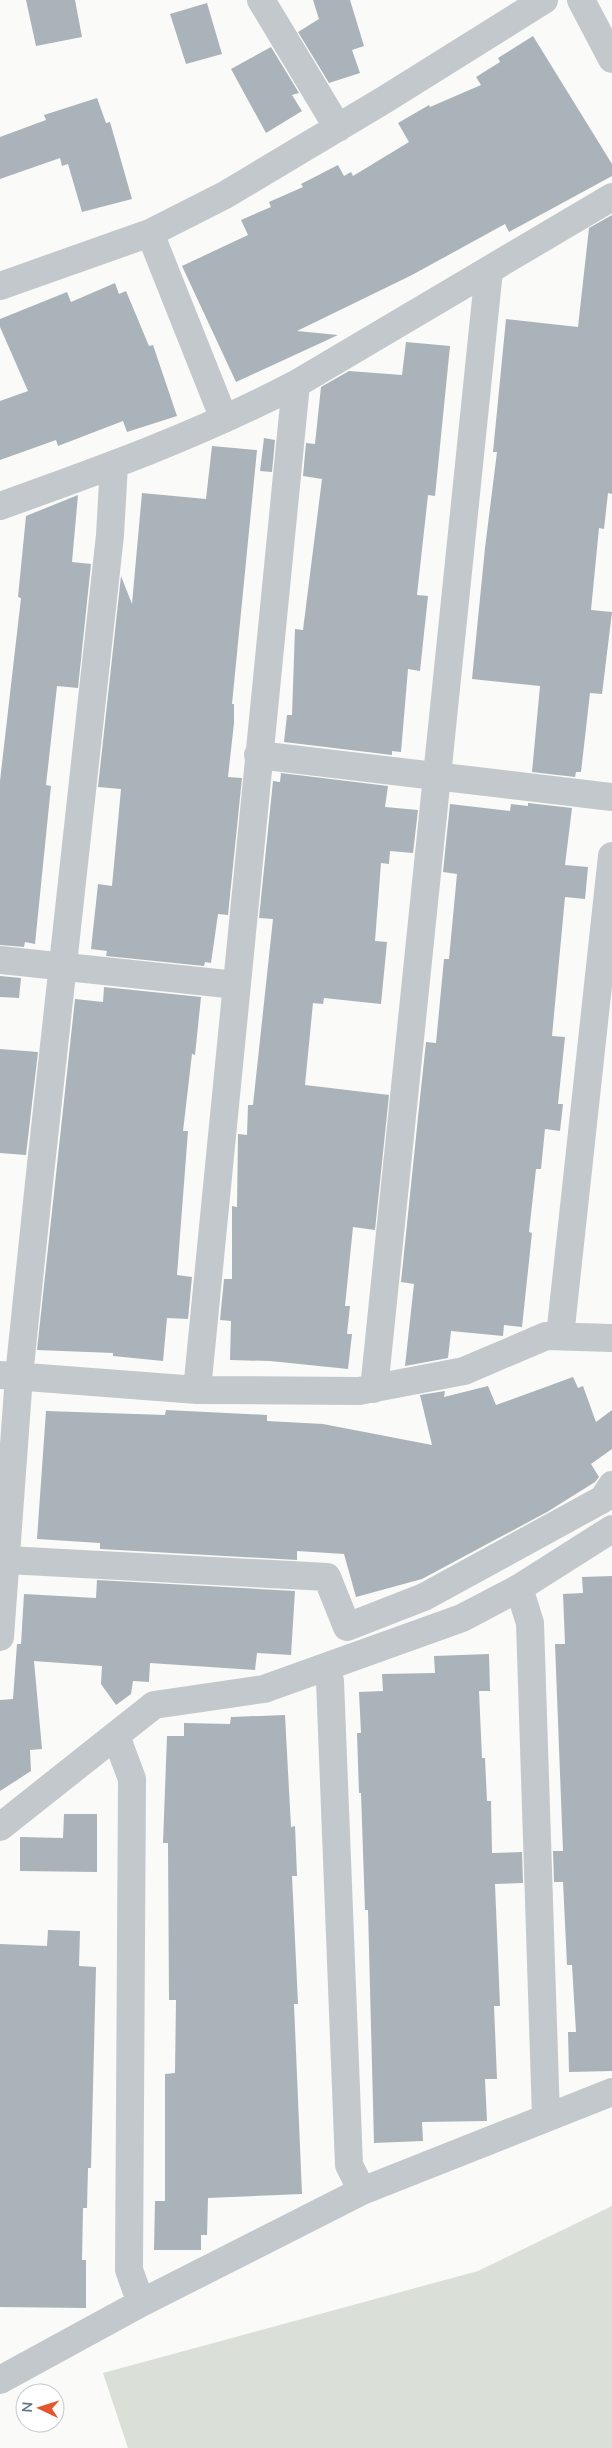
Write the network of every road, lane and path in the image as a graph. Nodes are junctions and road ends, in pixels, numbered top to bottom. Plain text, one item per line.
1 (261, 0) edge
2 (544, 0) edge
3 (581, 0) edge
4 (612, 59) edge
5 (338, 128) junction
6 (612, 197) edge
7 (150, 233) junction
8 (489, 270) junction
9 (0, 286) edge
10 (296, 384) junction
11 (224, 419) junction
12 (114, 466) junction
13 (0, 506) edge
14 (258, 755) junction
15 (437, 777) junction
16 (612, 797) edge
17 (612, 856) edge
18 (0, 960) edge
19 (61, 966) junction
20 (236, 985) junction
21 (560, 1336) junction
22 (612, 1338) edge
23 (10, 1375) edge
24 (374, 1389) junction
25 (197, 1390) junction
26 (612, 1485) edge
27 (612, 1529) edge
28 (7, 1560) junction
29 (519, 1588) junction
30 (0, 1637) edge
31 (324, 1668) junction
32 (116, 1736) junction
33 (0, 1827) edge
34 (612, 2092) edge
35 (546, 2117) junction
36 (362, 2192) junction
37 (141, 2304) junction
38 (0, 2380) edge

1 - 5 street
2 - 5 street
3 - 4 street
5 - 7 street
6 - 8 street
7 - 9 street
7 - 11 street
8 - 10 street
8 - 15 street
10 - 11 street
10 - 14 street
11 - 12 street
12 - 13 street
12 - 19 street
14 - 15 street
14 - 20 street
15 - 16 street
15 - 24 street
17 - 21 street
18 - 19 street
19 - 20 street
19 - 23 street
20 - 25 street
21 - 22 street
21 - 24 street
23 - 25 street
23 - 28 street
24 - 25 street
26 - 28 street
27 - 29 street
28 - 30 street
29 - 31 street
29 - 35 street
31 - 32 street
31 - 36 street
32 - 33 street
32 - 37 street
34 - 35 street
35 - 36 street
36 - 37 street
37 - 38 street

